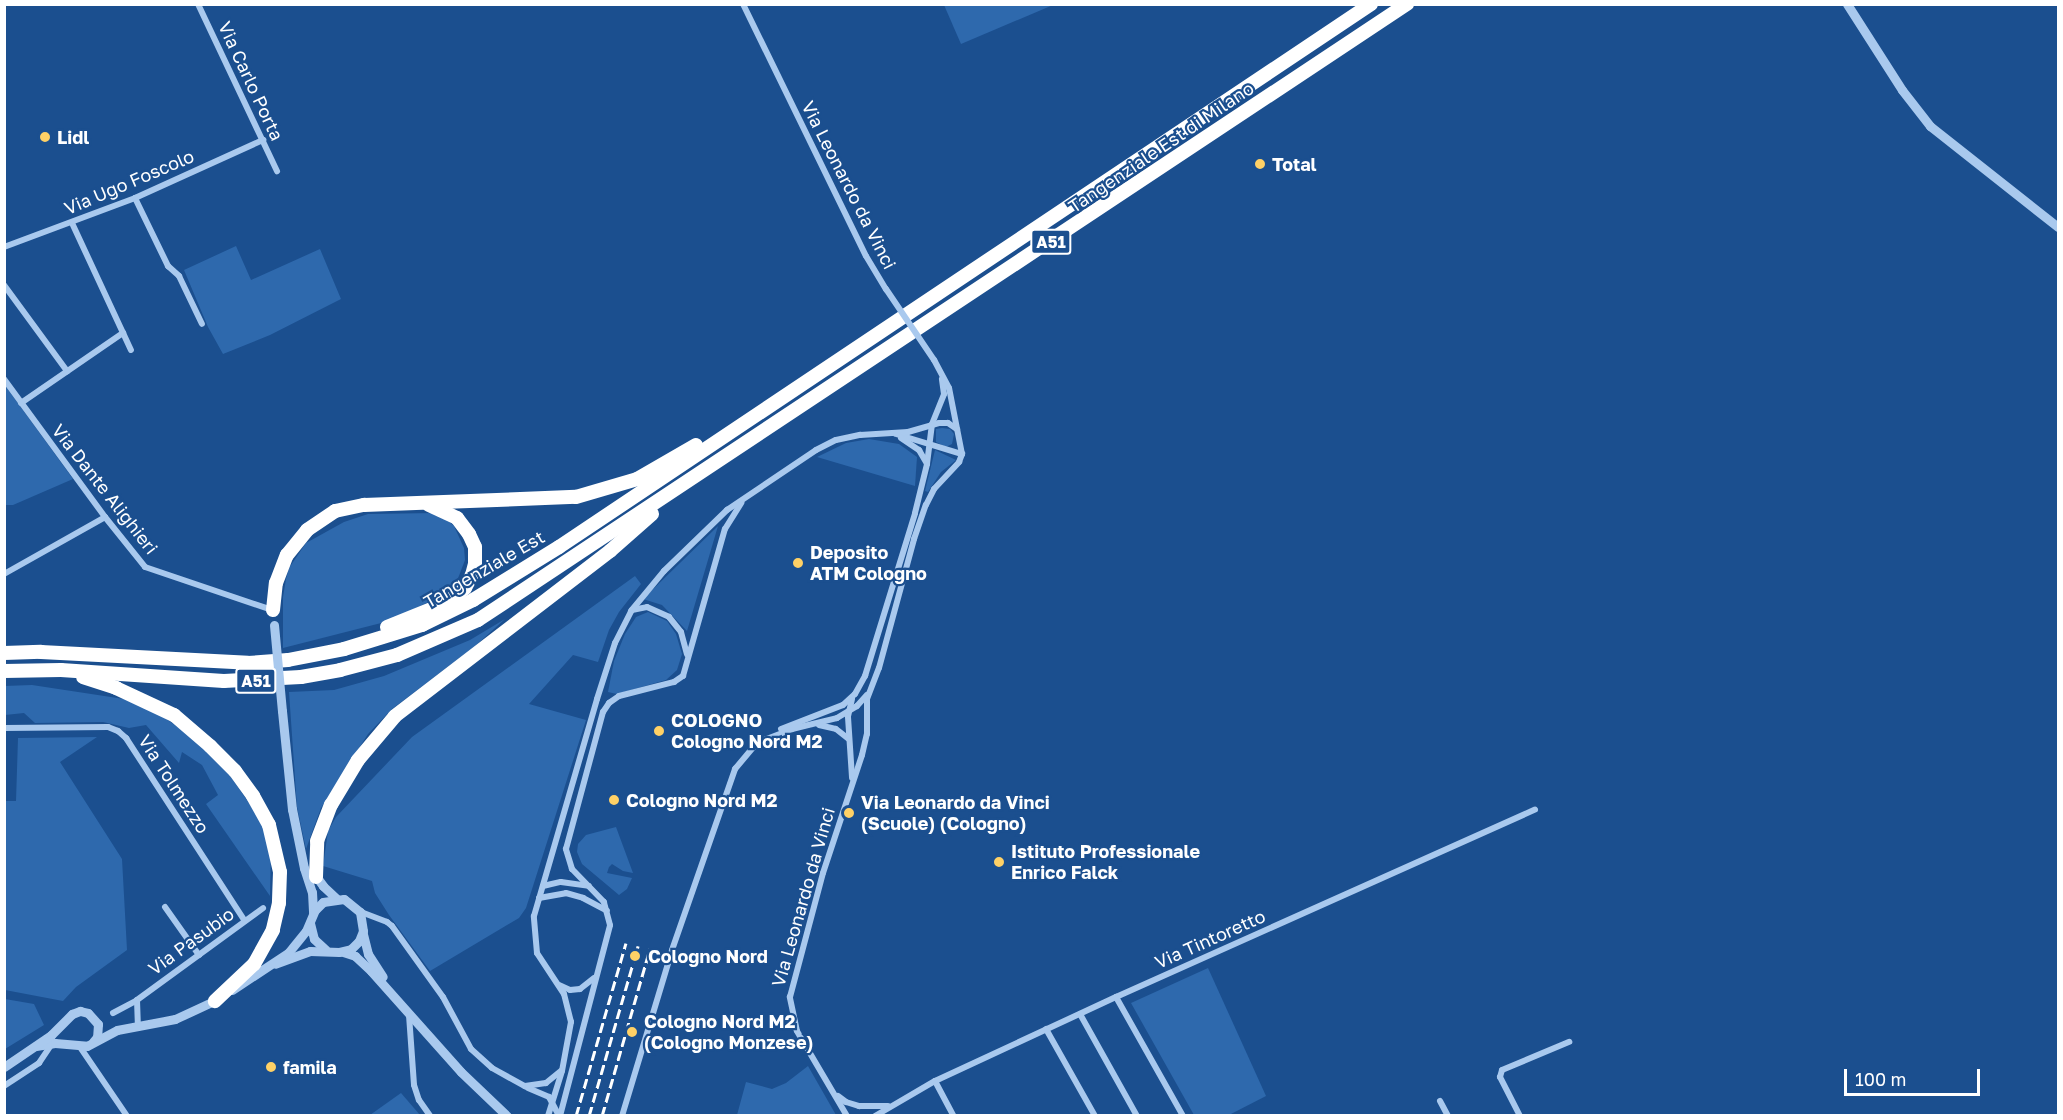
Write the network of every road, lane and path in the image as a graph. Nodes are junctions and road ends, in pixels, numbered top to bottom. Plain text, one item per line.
1 (198, 4) edge
2 (743, 4) edge
3 (1407, 4) edge
4 (1847, 4) edge
5 (1371, 5) edge
6 (263, 140) junction
7 (277, 171) dead end
8 (135, 198) junction
9 (72, 223) junction
10 (2058, 227) edge
11 (4, 248) edge
12 (4, 285) edge
13 (202, 324) dead end
14 (123, 333) junction
15 (854, 349) junction
16 (131, 350) dead end
17 (67, 371) junction
18 (941, 372) junction
19 (4, 379) edge
20 (21, 403) junction
21 (932, 424) junction
22 (957, 429) junction
23 (892, 433) junction
24 (930, 444) junction
25 (962, 454) junction
26 (927, 464) junction
27 (694, 477) junction
28 (748, 495) junction
29 (421, 503) junction
30 (105, 517) junction
31 (4, 574) edge
32 (273, 610) junction
33 (631, 611) junction
34 (4, 653) edge
35 (304, 657) junction
36 (61, 670) junction
37 (4, 671) edge
38 (685, 672) junction
39 (868, 693) junction
40 (852, 698) junction
41 (836, 709) junction
42 (850, 710) junction
43 (867, 722) junction
44 (815, 725) junction
45 (4, 728) edge
46 (850, 740) junction
47 (754, 746) junction
48 (852, 781) junction
49 (1535, 810) dead end
50 (301, 852) junction
51 (316, 877) junction
52 (543, 886) junction
53 (589, 886) junction
54 (539, 898) junction
55 (337, 899) junction
56 (165, 907) dead end
57 (263, 908) dead end
58 (608, 911) junction
59 (361, 912) junction
60 (314, 913) junction
61 (246, 921) junction
62 (310, 923) junction
63 (363, 934) junction
64 (326, 950) junction
65 (343, 952) junction
66 (199, 955) junction
67 (275, 964) junction
68 (595, 977) junction
69 (558, 984) junction
70 (396, 997) junction
71 (1116, 997) junction
72 (137, 1000) junction
73 (215, 1001) junction
74 (407, 1009) junction
75 (113, 1013) dead end
76 (1080, 1014) junction
77 (66, 1019) junction
78 (98, 1024) junction
79 (138, 1028) junction
80 (1046, 1029) junction
81 (117, 1030) junction
82 (1569, 1042) dead end
83 (92, 1043) junction
84 (52, 1044) junction
85 (36, 1046) junction
86 (76, 1046) junction
87 (92, 1063) junction
88 (4, 1067) edge
89 (562, 1071) junction
90 (935, 1082) junction
91 (4, 1086) edge
92 (525, 1086) junction
93 (834, 1093) junction
94 (552, 1101) junction
95 (1440, 1101) dead end
96 (900, 1102) junction
97 (892, 1106) junction
98 (127, 1116) edge
99 (430, 1116) edge
100 (507, 1116) edge
101 (548, 1116) edge
102 (560, 1116) edge
103 (622, 1116) edge
104 (847, 1116) edge
105 (875, 1116) edge
106 (884, 1116) edge
107 (954, 1116) edge
108 (1095, 1116) edge
109 (1137, 1116) edge
110 (1183, 1116) edge
111 (1448, 1116) edge
112 (1520, 1116) edge

1 - 6 street, Via Carlo Porta
2 - 18 street, Via Leonardo da Vinci, bridge
3 - 27 highway, Tangenziale Est di Milano / A51
4 - 10 street
5 - 15 highway, Tangenziale Est di Milano / A51
6 - 7 street, Via Carlo Porta
6 - 8 street, Via Ugo Foscolo
8 - 9 street, Via Ugo Foscolo
8 - 13 street
9 - 11 street, Via Ugo Foscolo
9 - 14 street
12 - 17 street
14 - 16 street
14 - 17 street
15 - 29 highway
15 - 35 highway, Tangenziale Est / A51
17 - 20 street
18 - 21 street, Via Leonardo da Vinci
18 - 22 street, Via Leonardo da Vinci
19 - 20 street, Via Dante Alighieri
20 - 30 street, Via Dante Alighieri
21 - 22 street
21 - 23 street
21 - 24 street, Via Leonardo da Vinci
22 - 25 street, Via Leonardo da Vinci
23 - 24 street
23 - 26 street
23 - 28 street
24 - 25 street
24 - 26 street, Via Leonardo da Vinci
25 - 39 street, Via Leonardo da Vinci
26 - 40 street, Via Leonardo da Vinci
27 - 36 highway, Tangenziale Est / A51
27 - 51 highway
28 - 33 street
28 - 38 street
29 - 32 highway
29 - 35 highway
30 - 31 street
30 - 32 street, Via Dante Alighieri
32 - 50 street, bridge
33 - 38 street
33 - 52 street
34 - 35 highway, Tangenziale Est / A51
36 - 37 highway, Tangenziale Est / A51
36 - 73 highway
38 - 53 street
39 - 42 street
39 - 43 street, Via Leonardo da Vinci
40 - 41 street, Via Leonardo da Vinci
40 - 42 street, Via Leonardo da Vinci
41 - 42 street, Via Leonardo da Vinci
41 - 47 street, Via Leonardo da Vinci
42 - 43 street
42 - 44 street
42 - 46 street, Via Leonardo da Vinci
43 - 48 street, Via Leonardo da Vinci
44 - 46 street
44 - 47 street
45 - 61 street, Via Tolmezzo
46 - 48 street, Via Leonardo da Vinci
47 - 103 street
48 - 93 street, Via Leonardo da Vinci
49 - 71 street, Via Tintoretto
50 - 51 street
50 - 60 street
51 - 55 street
52 - 53 street
52 - 54 street
53 - 58 street
54 - 58 street
54 - 69 street
55 - 59 street
55 - 60 street
56 - 66 street
57 - 61 street, Via Pasubio
58 - 68 street
59 - 63 street
59 - 92 street
60 - 62 street
61 - 66 street, Via Pasubio
62 - 64 street
62 - 67 street
63 - 65 street
63 - 70 street
64 - 65 street
64 - 67 street
65 - 70 street
66 - 72 street, Via Pasubio
67 - 73 street
68 - 69 street
68 - 102 street
69 - 89 street
70 - 74 street
71 - 76 street, Via Tintoretto
71 - 110 street
72 - 75 street, Via Pasubio
72 - 79 street
73 - 79 street
74 - 99 street
74 - 100 street
76 - 80 street, Via Tintoretto
76 - 109 street
77 - 78 street
77 - 85 street
77 - 86 street
78 - 81 street
78 - 83 street
79 - 81 street
80 - 90 street, Via Tintoretto
80 - 108 street
81 - 83 street
82 - 112 street
83 - 86 street
83 - 87 street
84 - 85 street
84 - 86 street
84 - 91 street
85 - 88 street
86 - 87 street
87 - 98 street
89 - 92 street
89 - 94 street
90 - 96 street, Via Tintoretto
90 - 107 street
92 - 94 street
93 - 97 street, Via Tintoretto
93 - 104 street, Via Leonardo da Vinci
94 - 101 street
94 - 102 street
95 - 111 street
96 - 97 street, Via Tintoretto
96 - 106 street, Via Tintoretto
97 - 105 street, Via Tintoretto

